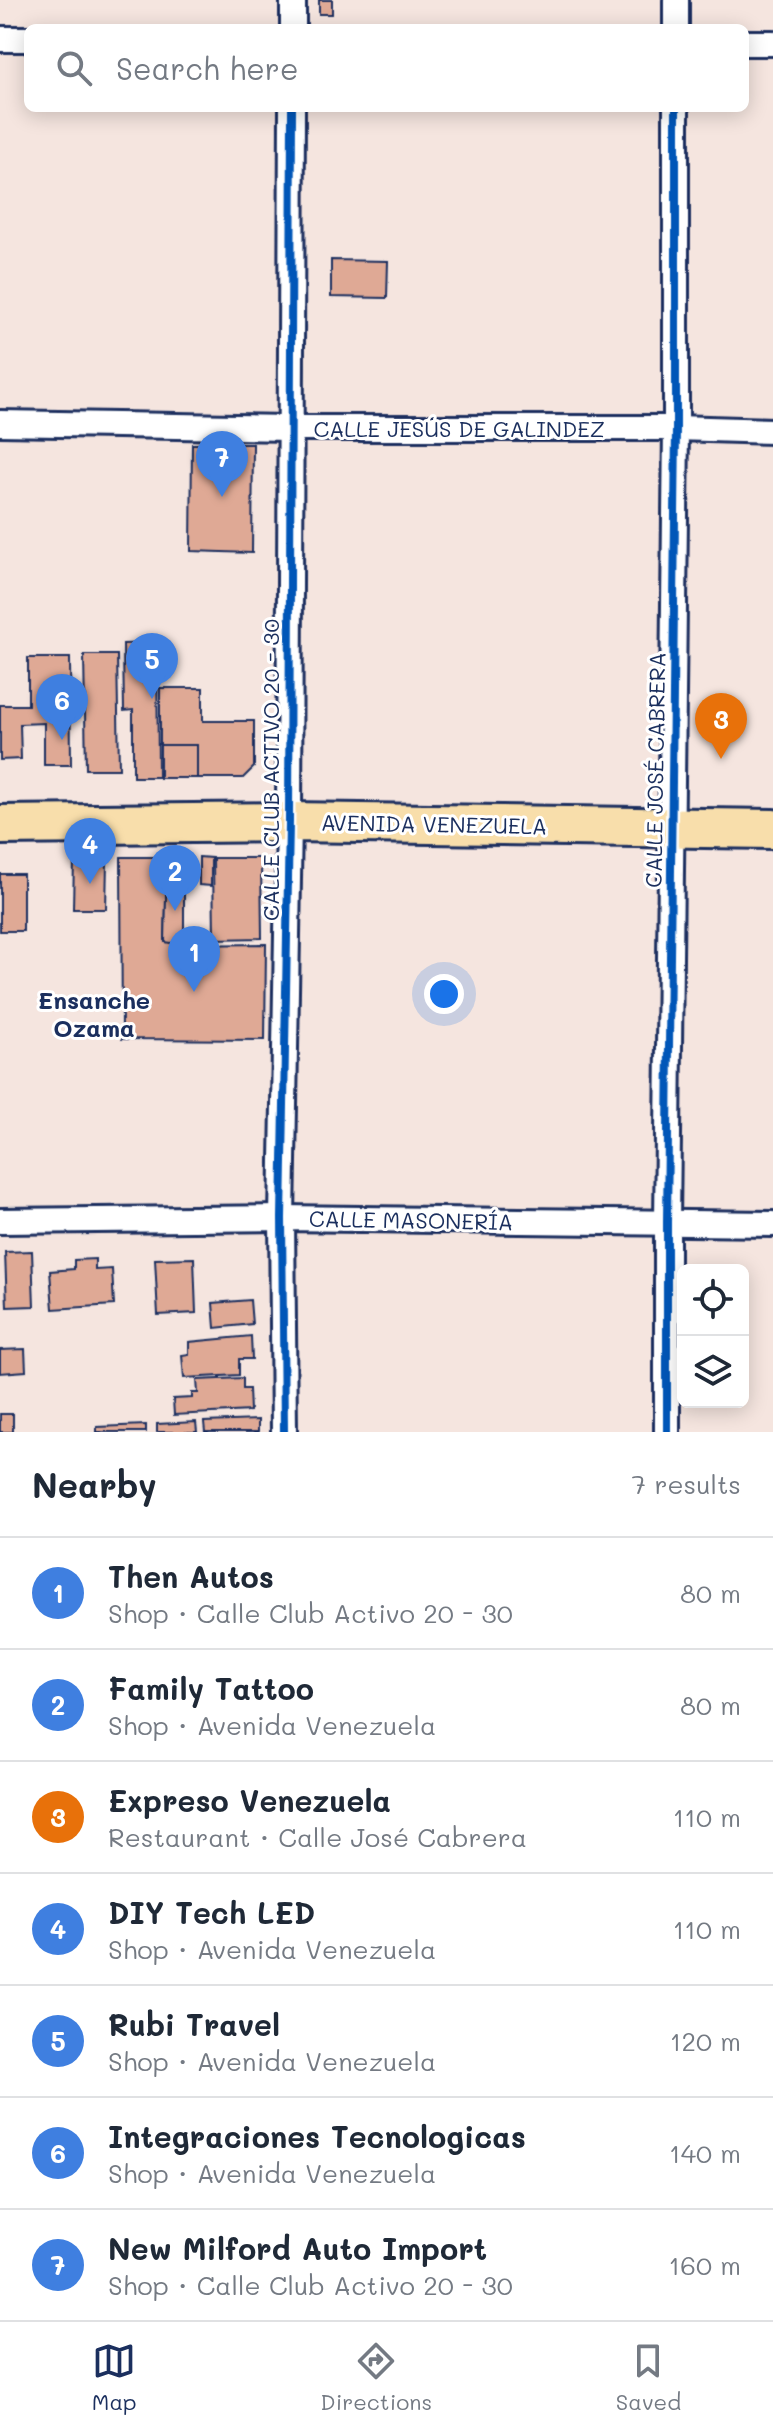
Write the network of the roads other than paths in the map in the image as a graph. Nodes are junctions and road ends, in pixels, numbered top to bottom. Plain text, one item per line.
1 (293, 0) edge
2 (676, 0) edge
3 (293, 24) edge
4 (676, 24) edge
5 (0, 39) edge
6 (24, 39) edge
7 (749, 43) edge
8 (773, 43) edge
9 (292, 112) edge
10 (676, 112) edge
11 (0, 423) edge
12 (290, 428) junction
13 (676, 428) junction
14 (773, 431) edge
15 (289, 822) junction
16 (0, 825) edge
17 (672, 828) junction
18 (773, 829) edge
19 (282, 1218) junction
20 (0, 1221) edge
21 (667, 1223) junction
22 (773, 1224) edge
23 (284, 1432) edge
24 (667, 1432) edge

1 - 3 street
2 - 4 street
5 - 6 street
7 - 8 street
9 - 12 street, CALLE CLUB ACTIVO 20 - 30
10 - 13 street, CALLE JOSÉ CABRERA
11 - 12 street, CALLE JESÚS DE GALINDEZ
12 - 13 street, CALLE JESÚS DE GALINDEZ
12 - 15 street, CALLE CLUB ACTIVO 20 - 30
13 - 14 street, CALLE JESÚS DE GALINDEZ
13 - 17 street, CALLE JOSÉ CABRERA
15 - 16 main road, AVENIDA VENEZUELA
15 - 17 main road, AVENIDA VENEZUELA
15 - 19 street, CALLE CLUB ACTIVO 20 - 30
17 - 18 main road, AVENIDA VENEZUELA
17 - 21 street, CALLE JOSÉ CABRERA
19 - 20 street, CALLE MASONERÍA
19 - 21 street, CALLE MASONERÍA
19 - 23 street, CALLE CLUB ACTIVO 20 - 30
21 - 22 street, CALLE MASONERÍA
21 - 24 street, CALLE JOSÉ CABRERA

